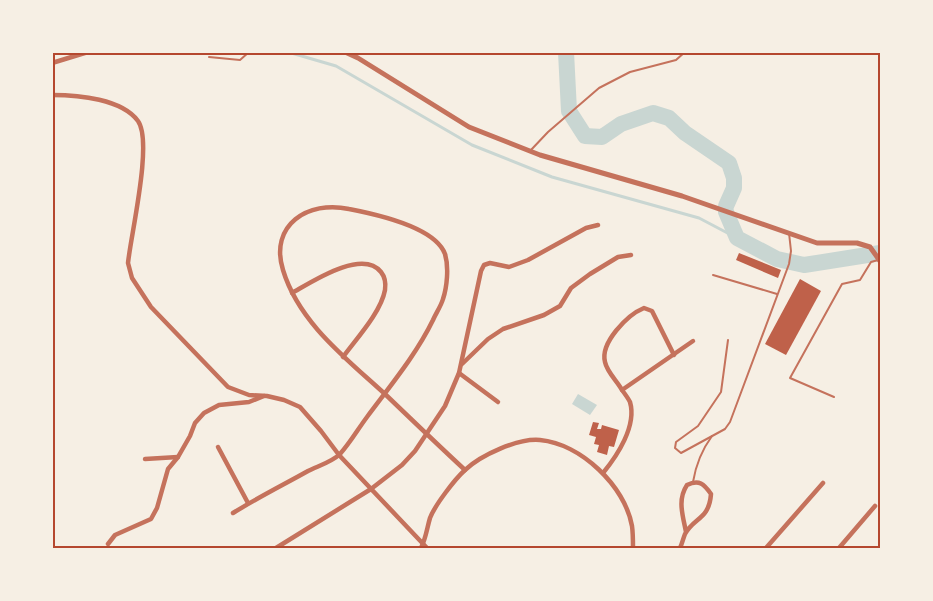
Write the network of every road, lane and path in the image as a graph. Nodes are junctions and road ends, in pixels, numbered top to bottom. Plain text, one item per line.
1 (88, 52) edge
2 (249, 52) edge
3 (345, 52) edge
4 (363, 52) edge
5 (686, 52) edge
6 (208, 57) dead end
7 (358, 58) junction
8 (52, 63) edge
9 (52, 95) edge
10 (530, 151) junction
11 (598, 225) dead end
12 (789, 233) junction
13 (631, 255) dead end
14 (878, 259) edge
15 (713, 275) dead end
16 (292, 293) junction
17 (777, 294) junction
18 (728, 340) dead end
19 (693, 341) dead end
20 (674, 355) junction
21 (343, 357) junction
22 (462, 364) junction
23 (459, 373) junction
24 (622, 390) junction
25 (385, 394) junction
26 (267, 396) junction
27 (834, 398) dead end
28 (498, 402) dead end
29 (427, 434) junction
30 (713, 436) junction
31 (218, 447) dead end
32 (339, 455) junction
33 (178, 457) junction
34 (145, 459) dead end
35 (465, 470) junction
36 (603, 473) junction
37 (693, 482) junction
38 (823, 483) dead end
39 (371, 489) junction
40 (248, 503) junction
41 (875, 506) dead end
42 (232, 513) dead end
43 (686, 532) junction
44 (108, 544) dead end
45 (424, 547) edge
46 (276, 549) edge
47 (633, 549) edge
48 (680, 549) edge
49 (766, 549) edge
50 (839, 549) edge

1 - 8 street
2 - 6 lane
3 - 7 street
4 - 7 street
5 - 10 lane
7 - 10 street
9 - 26 street
10 - 12 street
11 - 22 street
12 - 14 street
12 - 17 lane
13 - 22 street
14 - 27 lane
15 - 17 lane
16 - 21 street
16 - 21 street
16 - 25 street
17 - 30 lane
18 - 30 lane
19 - 20 street
20 - 24 street
20 - 24 street
21 - 25 street
22 - 23 street
23 - 28 street
23 - 29 street
24 - 36 street
25 - 29 street
25 - 32 street
26 - 32 street
26 - 33 street
29 - 35 street
29 - 39 street
30 - 37 lane
31 - 40 street
32 - 39 street
32 - 40 street
33 - 34 street
33 - 44 street
35 - 36 street
35 - 45 street
36 - 47 street
37 - 43 street
37 - 43 street
38 - 49 street
39 - 45 street
39 - 46 street
40 - 42 street
41 - 50 street
43 - 48 street

